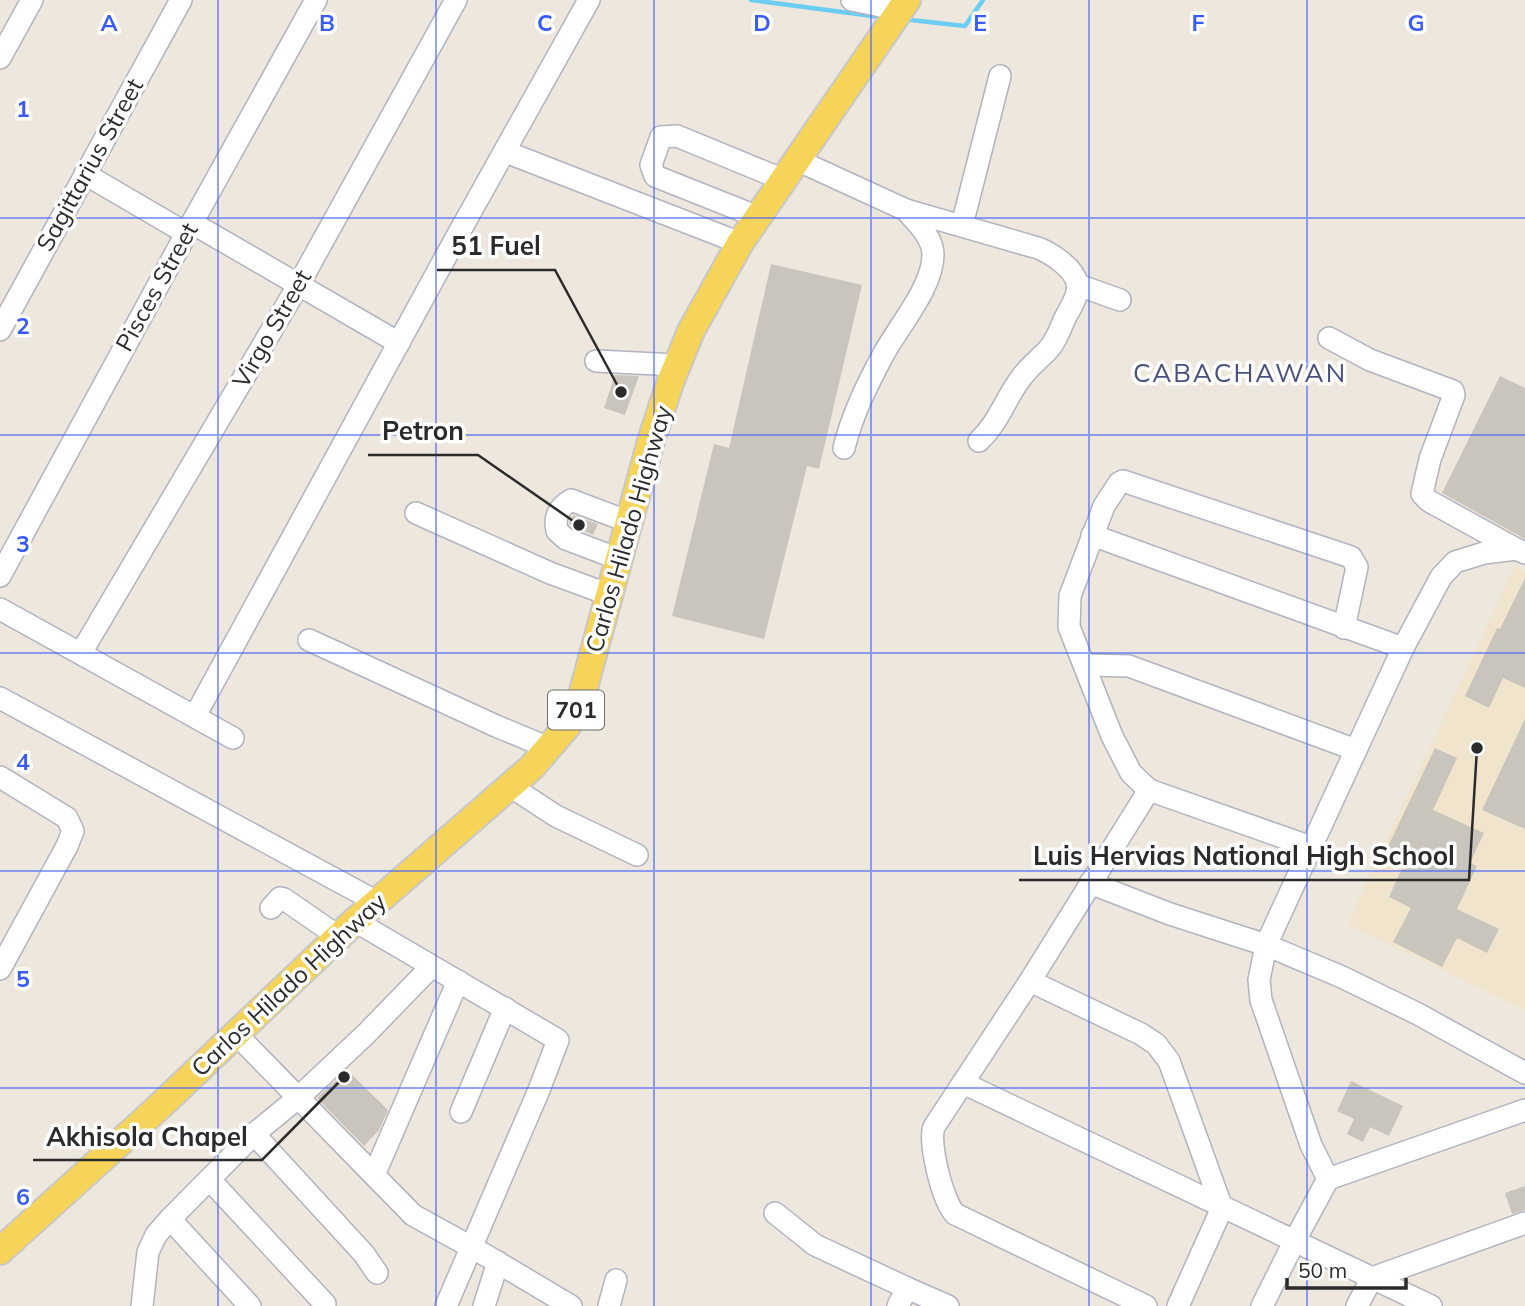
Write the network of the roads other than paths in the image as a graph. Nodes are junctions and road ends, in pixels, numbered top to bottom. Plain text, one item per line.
1 (32, 0) edge
2 (181, 0) edge
3 (316, 0) edge
4 (456, 0) edge
5 (589, 0) edge
6 (852, 0) edge
7 (904, 5) edge
8 (0, 58) edge
9 (1000, 76) dead end
10 (506, 152) junction
11 (791, 170) junction
12 (85, 174) junction
13 (906, 210) junction
14 (758, 217) junction
15 (962, 225) junction
16 (189, 228) junction
17 (740, 243) junction
18 (299, 284) junction
19 (1078, 285) junction
20 (1120, 300) dead end
21 (6, 305) edge
22 (0, 330) edge
23 (1329, 338) dead end
24 (398, 343) junction
25 (596, 361) dead end
26 (677, 365) junction
27 (979, 441) dead end
28 (844, 448) dead end
29 (415, 513) dead end
30 (629, 522) junction
31 (1092, 535) junction
32 (1521, 551) edge
33 (619, 559) junction
34 (0, 576) edge
35 (610, 595) junction
36 (0, 609) edge
37 (1345, 628) junction
38 (309, 640) dead end
39 (1403, 648) junction
40 (81, 653) junction
41 (1085, 665) junction
42 (3, 707) edge
43 (195, 716) junction
44 (233, 738) dead end
45 (549, 748) junction
46 (1356, 750) junction
47 (0, 777) edge
48 (510, 786) junction
49 (1149, 790) junction
50 (1311, 847) junction
51 (636, 855) dead end
52 (1090, 883) junction
53 (377, 902) junction
54 (271, 908) dead end
55 (347, 929) junction
56 (1266, 945) junction
57 (431, 967) junction
58 (0, 969) edge
59 (458, 981) junction
60 (1030, 981) junction
61 (505, 1008) junction
62 (236, 1034) junction
63 (1525, 1073) edge
64 (963, 1083) junction
65 (299, 1097) junction
66 (1525, 1110) edge
67 (461, 1112) dead end
68 (254, 1134) junction
69 (374, 1175) junction
70 (1328, 1179) junction
71 (210, 1180) junction
72 (1222, 1208) junction
73 (775, 1213) dead end
74 (170, 1219) junction
75 (1525, 1223) edge
76 (1294, 1242) junction
77 (472, 1248) junction
78 (0, 1251) edge
79 (498, 1262) junction
80 (377, 1273) dead end
81 (1372, 1278) junction
82 (616, 1280) dead end
83 (903, 1297) edge
84 (325, 1304) edge
85 (567, 1305) edge
86 (142, 1306) edge
87 (250, 1306) edge
88 (446, 1306) edge
89 (484, 1306) edge
90 (609, 1306) edge
91 (948, 1306) edge
92 (1146, 1306) edge
93 (1178, 1306) edge
94 (1262, 1306) edge
95 (1356, 1306) edge
96 (1430, 1306) edge

1 - 8 street
2 - 12 street, Sagittarius Street
3 - 16 street, Pisces Street
4 - 18 street, Virgo Street
5 - 10 street
6 - 7 street
7 - 11 main road, Carlos Hilado Highway / 701
9 - 15 street
10 - 17 street
10 - 24 street
11 - 13 street
11 - 14 main road, Carlos Hilado Highway / 701
11 - 14 street
12 - 16 street
12 - 21 street, Sagittarius Street
13 - 15 street
13 - 28 street
14 - 17 main road, Carlos Hilado Highway / 701
15 - 19 street
16 - 18 street
16 - 34 street, Pisces Street
17 - 26 main road, Carlos Hilado Highway / 701
18 - 24 street
18 - 40 street, Virgo Street
19 - 20 street
19 - 27 street
21 - 22 street, Sagittarius Street
23 - 32 street
24 - 43 street
25 - 26 street
26 - 30 main road, Carlos Hilado Highway / 701
29 - 35 street
30 - 33 main road, Carlos Hilado Highway / 701
30 - 33 street
31 - 37 street
31 - 37 street
31 - 41 street
32 - 39 street
33 - 35 main road, Carlos Hilado Highway / 701
35 - 45 main road, Carlos Hilado Highway / 701
36 - 40 street
37 - 39 street
38 - 45 street
39 - 46 street
40 - 43 street
41 - 46 street
41 - 49 street
42 - 53 street
43 - 44 street
45 - 48 main road, Carlos Hilado Highway / 701
46 - 50 street
47 - 58 street
48 - 51 street
48 - 53 main road, Carlos Hilado Highway / 701
49 - 50 street
49 - 52 street
50 - 56 street
52 - 56 street
52 - 60 street
53 - 55 main road, Carlos Hilado Highway / 701
54 - 55 street
55 - 57 street
55 - 62 main road, Carlos Hilado Highway / 701
56 - 63 street
56 - 70 street
57 - 59 street
57 - 65 street
59 - 61 street
59 - 69 street
60 - 64 street
60 - 72 street
61 - 67 street
61 - 77 street
62 - 65 street
62 - 78 main road, Carlos Hilado Highway / 701
64 - 72 street
64 - 92 street
65 - 68 street
65 - 69 street
66 - 70 street
68 - 71 street
68 - 80 street
69 - 77 street
70 - 76 street
71 - 74 street
71 - 84 street
72 - 76 street
72 - 93 street
73 - 83 street
74 - 86 street
74 - 87 street
75 - 81 street
76 - 81 street
76 - 94 street
77 - 79 street
77 - 88 street
79 - 85 street
79 - 89 street
81 - 95 street
81 - 96 street
82 - 90 street
83 - 91 street

